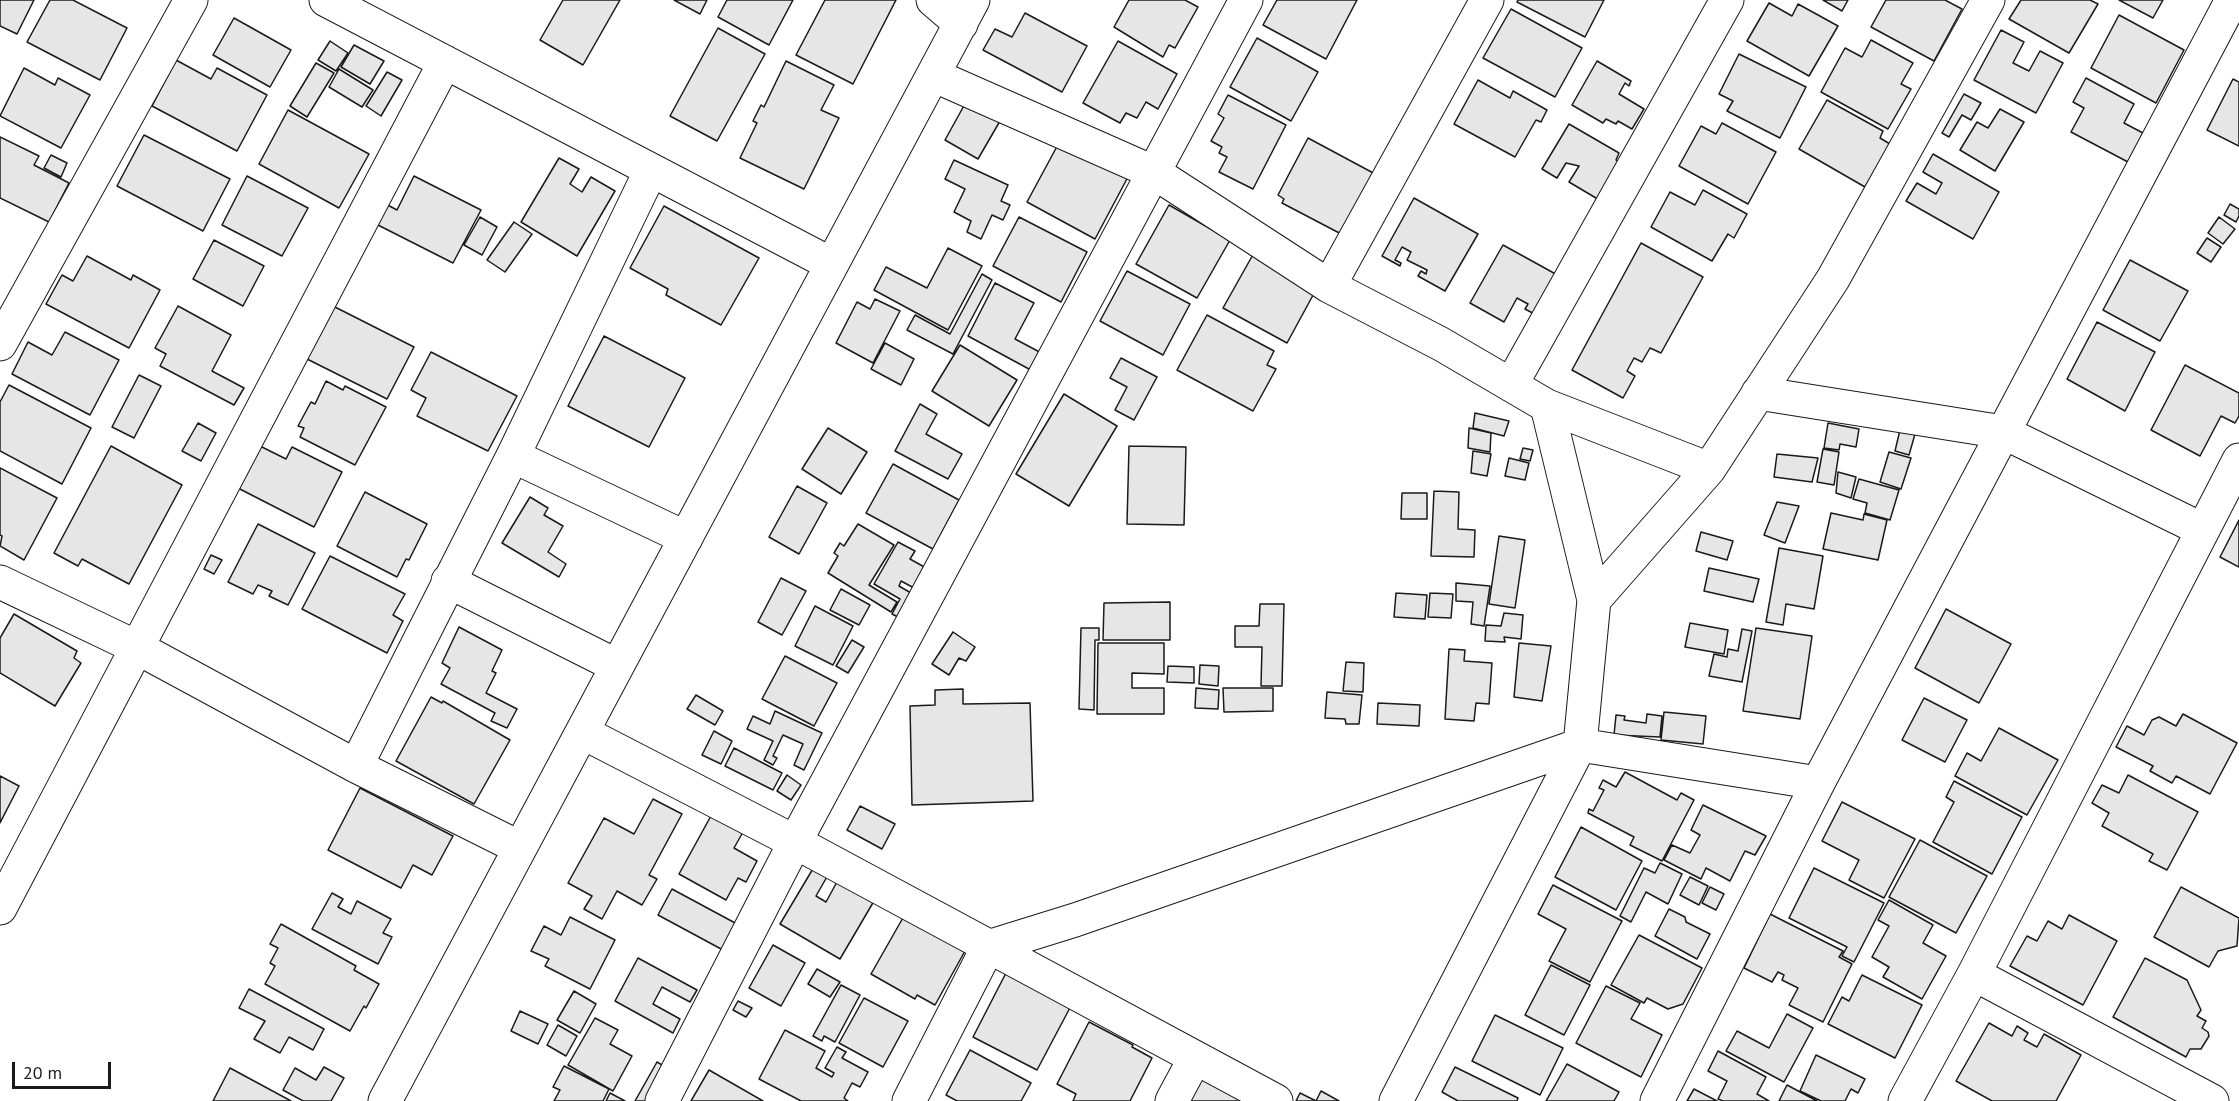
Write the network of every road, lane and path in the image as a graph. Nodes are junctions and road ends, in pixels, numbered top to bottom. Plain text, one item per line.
1 (191, 0) edge
2 (933, 0) edge
3 (1246, 0) edge
4 (1487, 0) edge
5 (1727, 0) edge
6 (1988, 0) edge
7 (2232, 0) edge
8 (340, 3) edge
9 (967, 12) edge
10 (445, 62) junction
11 (933, 75) junction
12 (651, 170) junction
13 (1155, 173) junction
14 (831, 264) junction
15 (1329, 286) junction
16 (0, 344) edge
17 (1511, 385) junction
18 (1758, 393) junction
19 (1547, 406) junction
20 (2003, 432) junction
21 (513, 456) junction
22 (2239, 460) edge
23 (1709, 469) junction
24 (2203, 530) junction
25 (686, 538) junction
26 (448, 581) junction
27 (0, 582) edge
28 (1594, 600) junction
29 (136, 647) junction
30 (617, 666) junction
31 (582, 732) junction
32 (1580, 745) junction
33 (356, 766) junction
34 (1818, 783) junction
35 (795, 842) junction
36 (519, 848) junction
37 (0, 908) edge
38 (988, 947) junction
39 (1974, 974) junction
40 (1195, 1058) junction
41 (386, 1101) edge
42 (662, 1101) edge
43 (909, 1101) edge
44 (1172, 1101) edge
45 (1276, 1101) edge
46 (1396, 1101) edge
47 (1657, 1101) edge
48 (1905, 1101) edge
49 (2212, 1101) edge

1 - 16 street
2 - 9 street
3 - 13 street
4 - 15 street
5 - 17 street
6 - 18 street
7 - 20 street
8 - 10 street
9 - 11 street
10 - 12 street
10 - 29 street
11 - 13 street
11 - 14 street
12 - 14 street
12 - 21 street
13 - 15 street
13 - 35 street
14 - 25 street
15 - 17 street
17 - 19 street
18 - 20 street
18 - 23 street
19 - 23 street
19 - 28 street
20 - 24 street
20 - 34 street
21 - 25 street
21 - 26 street
22 - 24 street
23 - 28 street
24 - 39 street
25 - 30 street
26 - 30 street
26 - 33 street
27 - 29 street
28 - 32 street
29 - 33 street
29 - 37 street
30 - 31 street
31 - 35 street
31 - 36 street
32 - 34 street
32 - 38 street
32 - 46 street
33 - 36 street
34 - 47 street
35 - 38 street
35 - 42 street
36 - 41 street
38 - 40 street
38 - 43 street
39 - 48 street
39 - 49 street
40 - 44 street
40 - 45 street

